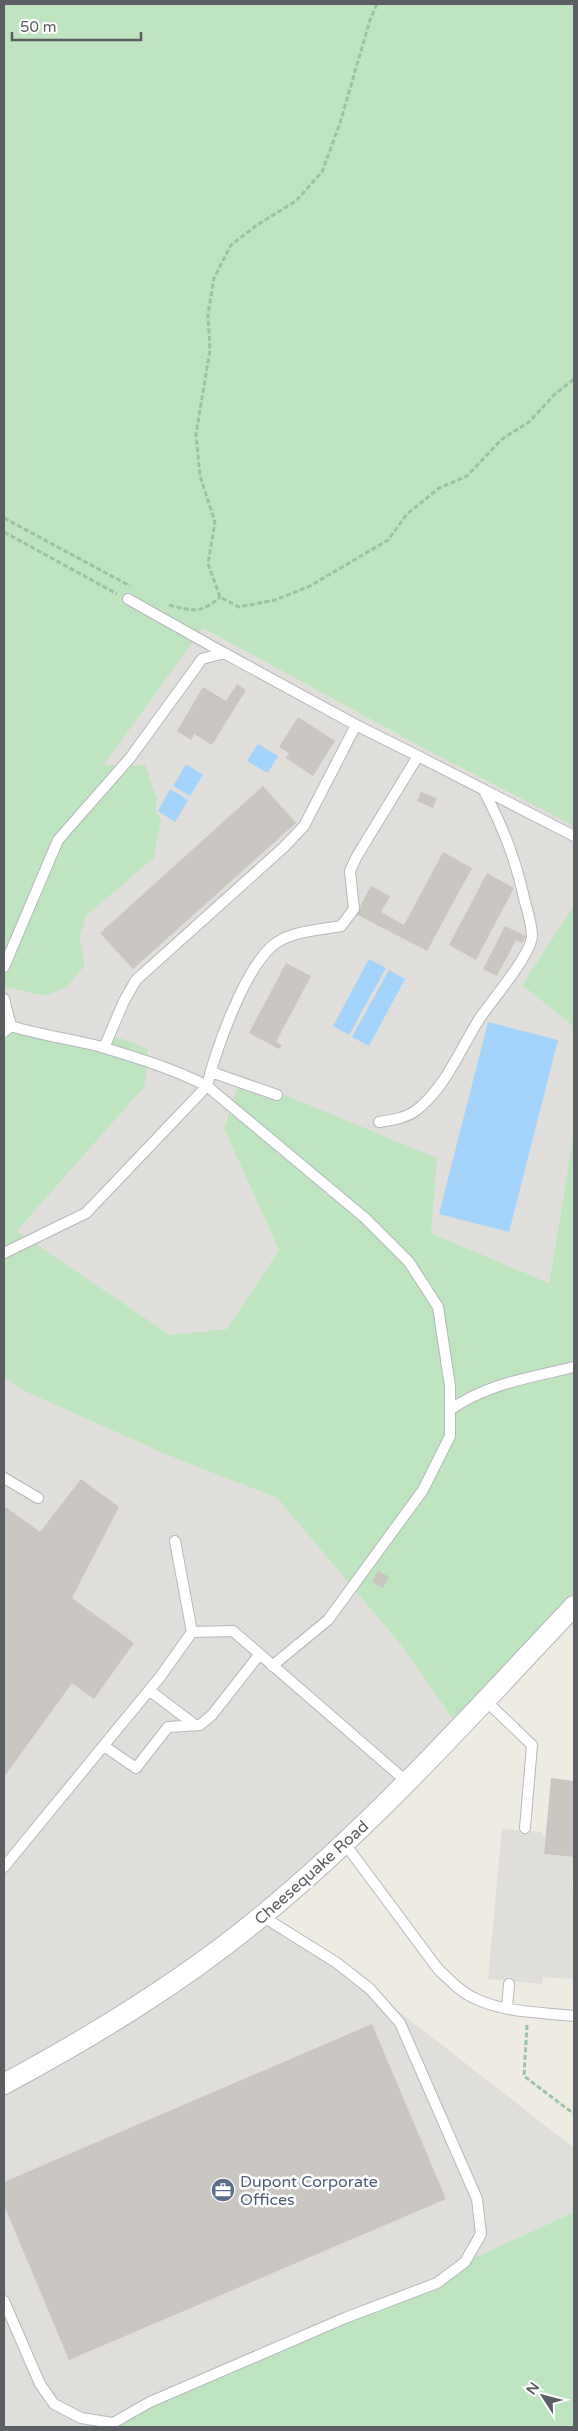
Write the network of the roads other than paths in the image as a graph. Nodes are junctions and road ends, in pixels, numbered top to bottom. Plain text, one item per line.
1 (128, 600) road end
2 (224, 653) junction
3 (356, 725) junction
4 (418, 756) junction
5 (483, 789) junction
6 (574, 836) edge
7 (4, 967) edge
8 (4, 999) edge
9 (7, 1029) edge
10 (104, 1048) junction
11 (211, 1072) junction
12 (208, 1086) junction
13 (278, 1095) dead end
14 (379, 1122) dead end
15 (4, 1252) edge
16 (574, 1367) edge
17 (450, 1410) junction
18 (4, 1478) edge
19 (38, 1498) dead end
20 (175, 1542) dead end
21 (574, 1606) edge
22 (192, 1632) junction
23 (259, 1655) junction
24 (272, 1666) junction
25 (149, 1690) junction
26 (486, 1701) junction
27 (195, 1725) junction
28 (104, 1746) junction
29 (406, 1781) junction
30 (524, 1828) dead end
31 (345, 1844) junction
32 (4, 1867) edge
33 (262, 1916) junction
34 (510, 1984) dead end
35 (507, 2008) junction
36 (574, 2016) edge
37 (4, 2084) edge
38 (4, 2301) edge

1 - 2 lane
2 - 3 lane
2 - 7 lane
3 - 4 lane
3 - 10 lane
4 - 5 lane
4 - 11 lane
5 - 6 lane
5 - 14 lane
8 - 9 lane
9 - 10 lane
10 - 12 lane
11 - 12 lane
11 - 13 lane
12 - 15 lane
12 - 17 lane
16 - 17 lane
17 - 24 lane
18 - 19 lane
20 - 22 lane
21 - 26 street, Cheesequake Road
22 - 23 lane
22 - 25 lane
23 - 24 lane
23 - 27 lane
24 - 29 lane
25 - 27 lane
25 - 28 lane
26 - 29 street, Cheesequake Road
26 - 30 lane
27 - 28 lane
28 - 32 lane
29 - 31 street, Cheesequake Road
31 - 33 street, Cheesequake Road
31 - 35 lane
33 - 37 street, Cheesequake Road
33 - 38 lane
34 - 35 lane
35 - 36 lane

